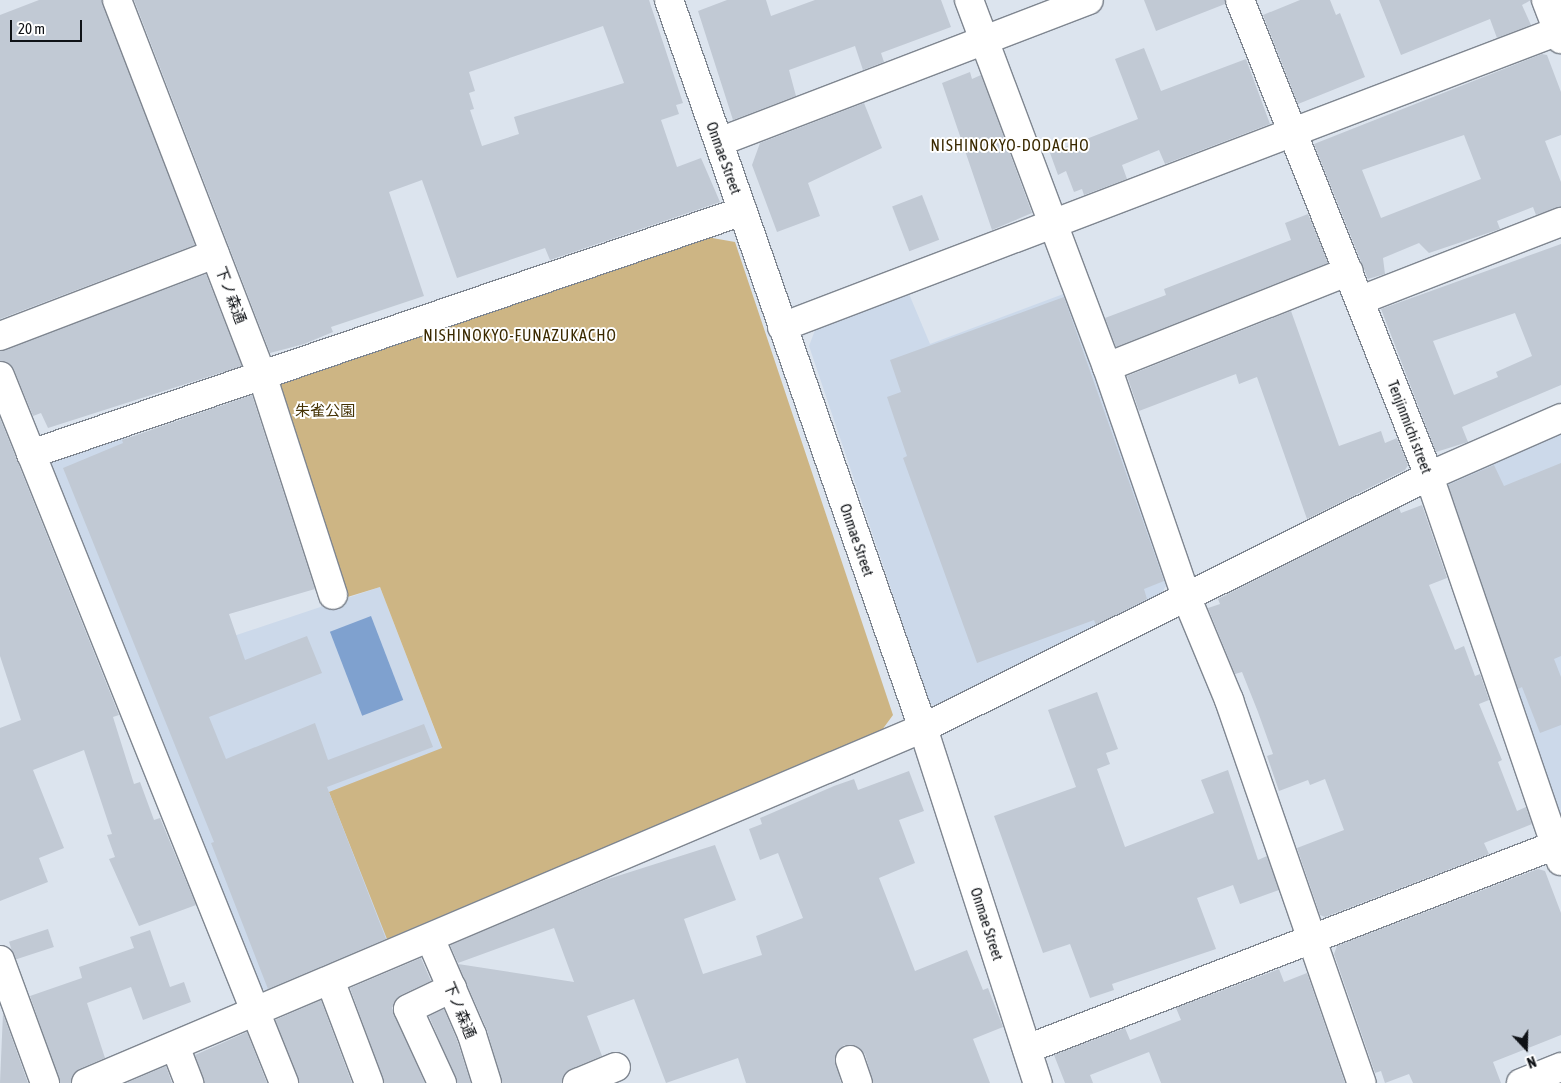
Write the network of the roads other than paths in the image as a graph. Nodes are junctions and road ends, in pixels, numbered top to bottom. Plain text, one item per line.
1 (118, 0) edge
2 (669, 0) edge
3 (969, 0) edge
4 (1089, 0) edge
5 (1240, 0) edge
6 (1546, 0) edge
7 (1560, 33) edge
8 (983, 42) junction
9 (1293, 131) junction
10 (718, 142) junction
11 (743, 211) junction
12 (1561, 222) edge
13 (1050, 224) junction
14 (215, 254) junction
15 (1349, 271) junction
16 (1361, 300) junction
17 (782, 327) junction
18 (0, 336) edge
19 (1107, 367) junction
20 (262, 375) junction
21 (0, 376) edge
22 (1561, 418) edge
23 (32, 454) junction
24 (1429, 476) junction
25 (333, 595) dead end
26 (1186, 596) junction
27 (923, 728) junction
28 (1559, 850) edge
29 (430, 938) junction
30 (1314, 941) junction
31 (0, 960) edge
32 (330, 980) junction
33 (452, 988) junction
34 (255, 1012) junction
35 (175, 1046) junction
36 (1027, 1049) junction
37 (616, 1067) dead end
38 (1561, 1067) edge
39 (45, 1083) edge
40 (86, 1083) edge
41 (189, 1083) edge
42 (284, 1083) edge
43 (369, 1083) edge
44 (442, 1083) edge
45 (487, 1083) edge
46 (577, 1083) edge
47 (1038, 1083) edge
48 (1362, 1083) edge
49 (1522, 1083) edge

1 - 14 street, 下ノ森通
2 - 10 street, Onmae Street
3 - 8 street
4 - 8 street
5 - 9 street, Tenjinmichi street
6 - 7 street
7 - 9 street
8 - 10 street
8 - 13 street
9 - 13 street
9 - 15 street, Tenjinmichi street
10 - 11 street, Onmae Street
11 - 17 street, Onmae Street
11 - 20 street
12 - 16 street
13 - 17 street
13 - 19 street
14 - 18 street
14 - 20 street, 下ノ森通
15 - 16 street, Tenjinmichi street
15 - 19 street
16 - 24 street, Tenjinmichi street
17 - 27 street, Onmae Street
19 - 26 street
20 - 23 street
20 - 25 street, 下ノ森通
21 - 23 street
22 - 24 street
23 - 34 street
24 - 26 street
24 - 28 street, Tenjinmichi street
26 - 27 street
26 - 30 street
27 - 29 street
27 - 36 street, Onmae Street
28 - 30 street
29 - 32 street
29 - 33 street, 下ノ森通
30 - 36 street
30 - 48 street
31 - 39 street
32 - 34 street
32 - 43 street
33 - 44 street
33 - 45 street, 下ノ森通
34 - 35 street
34 - 42 street
35 - 40 street
35 - 41 street
36 - 47 street, Onmae Street
37 - 46 street
38 - 49 street

